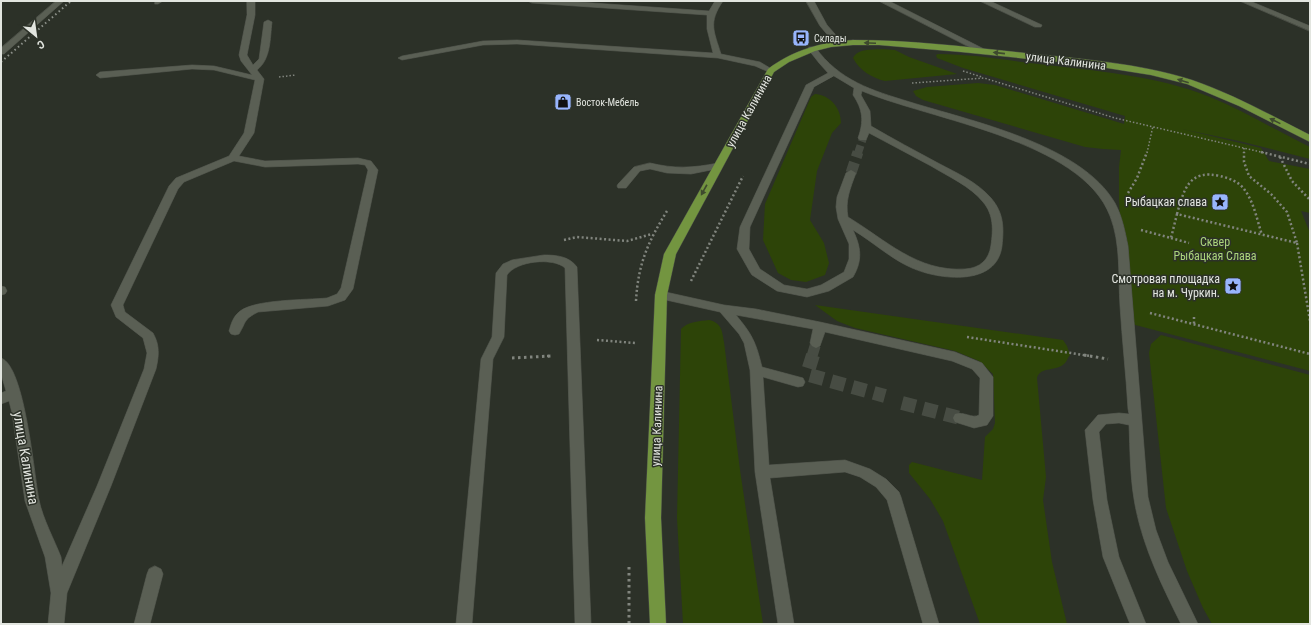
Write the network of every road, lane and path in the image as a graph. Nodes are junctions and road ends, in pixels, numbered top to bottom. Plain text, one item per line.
1 (60, 1) edge
2 (251, 1) edge
3 (532, 1) edge
4 (719, 1) edge
5 (810, 1) edge
6 (883, 1) edge
7 (984, 1) edge
8 (1244, 1) edge
9 (711, 13) junction
10 (268, 22) dead end
11 (1038, 25) dead end
12 (1310, 29) edge
13 (839, 43) junction
14 (812, 49) junction
15 (984, 51) junction
16 (1, 52) edge
17 (718, 56) junction
18 (402, 58) dead end
19 (771, 71) junction
20 (834, 73) junction
21 (100, 75) dead end
22 (256, 75) junction
23 (906, 84) dead end
24 (859, 87) junction
25 (1153, 126) junction
26 (1310, 139) edge
27 (1244, 148) junction
28 (1280, 157) junction
29 (233, 158) junction
30 (1310, 164) edge
31 (718, 166) junction
32 (851, 173) tunnel mouth
33 (622, 186) dead end
34 (1310, 200) edge
35 (1111, 203) junction
36 (1177, 214) junction
37 (843, 219) junction
38 (1149, 232) dead end
39 (652, 234) dead end
40 (1262, 235) junction
41 (1171, 238) junction
42 (1189, 243) dead end
43 (1297, 244) junction
44 (542, 259) junction
45 (661, 295) junction
46 (1126, 307) junction
47 (724, 309) junction
48 (1194, 316) dead end
49 (1310, 321) edge
50 (1194, 325) junction
51 (820, 326) junction
52 (235, 331) dead end
53 (967, 337) dead end
54 (574, 338) junction
55 (635, 343) dead end
56 (816, 343) tunnel mouth
57 (1310, 354) edge
58 (575, 355) junction
59 (487, 358) junction
60 (1132, 363) junction
61 (1, 364) edge
62 (756, 370) junction
63 (798, 382) dead end
64 (8, 396) edge
65 (960, 418) tunnel mouth
66 (1136, 421) junction
67 (762, 472) junction
68 (155, 574) dead end
69 (59, 593) junction
70 (56, 624) edge
71 (142, 624) edge
72 (464, 624) edge
73 (583, 624) edge
74 (658, 624) edge
75 (786, 624) edge
76 (931, 624) edge
77 (1138, 624) edge
78 (1190, 624) edge

1 - 16 lane
2 - 22 lane
3 - 9 lane
4 - 9 lane
5 - 13 lane
6 - 15 lane
7 - 11 lane
8 - 12 lane
9 - 17 lane
10 - 22 lane
13 - 14 main road, улица Калинина
15 -> 13 main road, улица Калинина
14 - 19 main road, улица Калинина
14 - 20 lane
26 -> 15 main road, улица Калинина
17 - 18 lane
17 - 19 lane
19 - 31 main road, улица Калинина
20 - 24 lane
20 - 37 lane
21 - 22 lane
22 - 29 lane
23 - 25 path
24 - 35 lane
24 - 37 lane
25 - 27 path
25 - 35 path
27 - 28 path
27 - 43 path
28 - 30 path
28 - 34 path
29 - 52 lane
29 - 69 lane
31 - 33 lane
31 -> 45 main road, улица Калинина
32 - 37 lane
35 - 46 lane
36 - 40 path
36 - 40 path
36 - 41 path
38 - 41 path
39 - 44 path
40 - 43 path
41 - 42 path
43 - 49 path
44 - 54 lane
44 - 59 lane
45 - 47 lane
45 - 74 main road, улица Калинина
46 - 50 path
46 - 60 lane
47 - 51 lane
47 - 62 lane
48 - 50 path
50 - 57 path
51 - 56 lane
51 - 65 lane
53 - 60 path
54 - 55 path
54 - 58 lane
58 - 59 path
58 - 73 lane
59 - 72 lane
60 - 66 lane
61 - 64 lane, улица Калинина
62 - 63 lane
62 - 67 lane
64 - 69 lane, улица Калинина
66 - 77 lane
66 - 78 lane
67 - 75 lane
67 - 76 lane
68 - 71 lane
69 - 70 lane, улица Калинина

